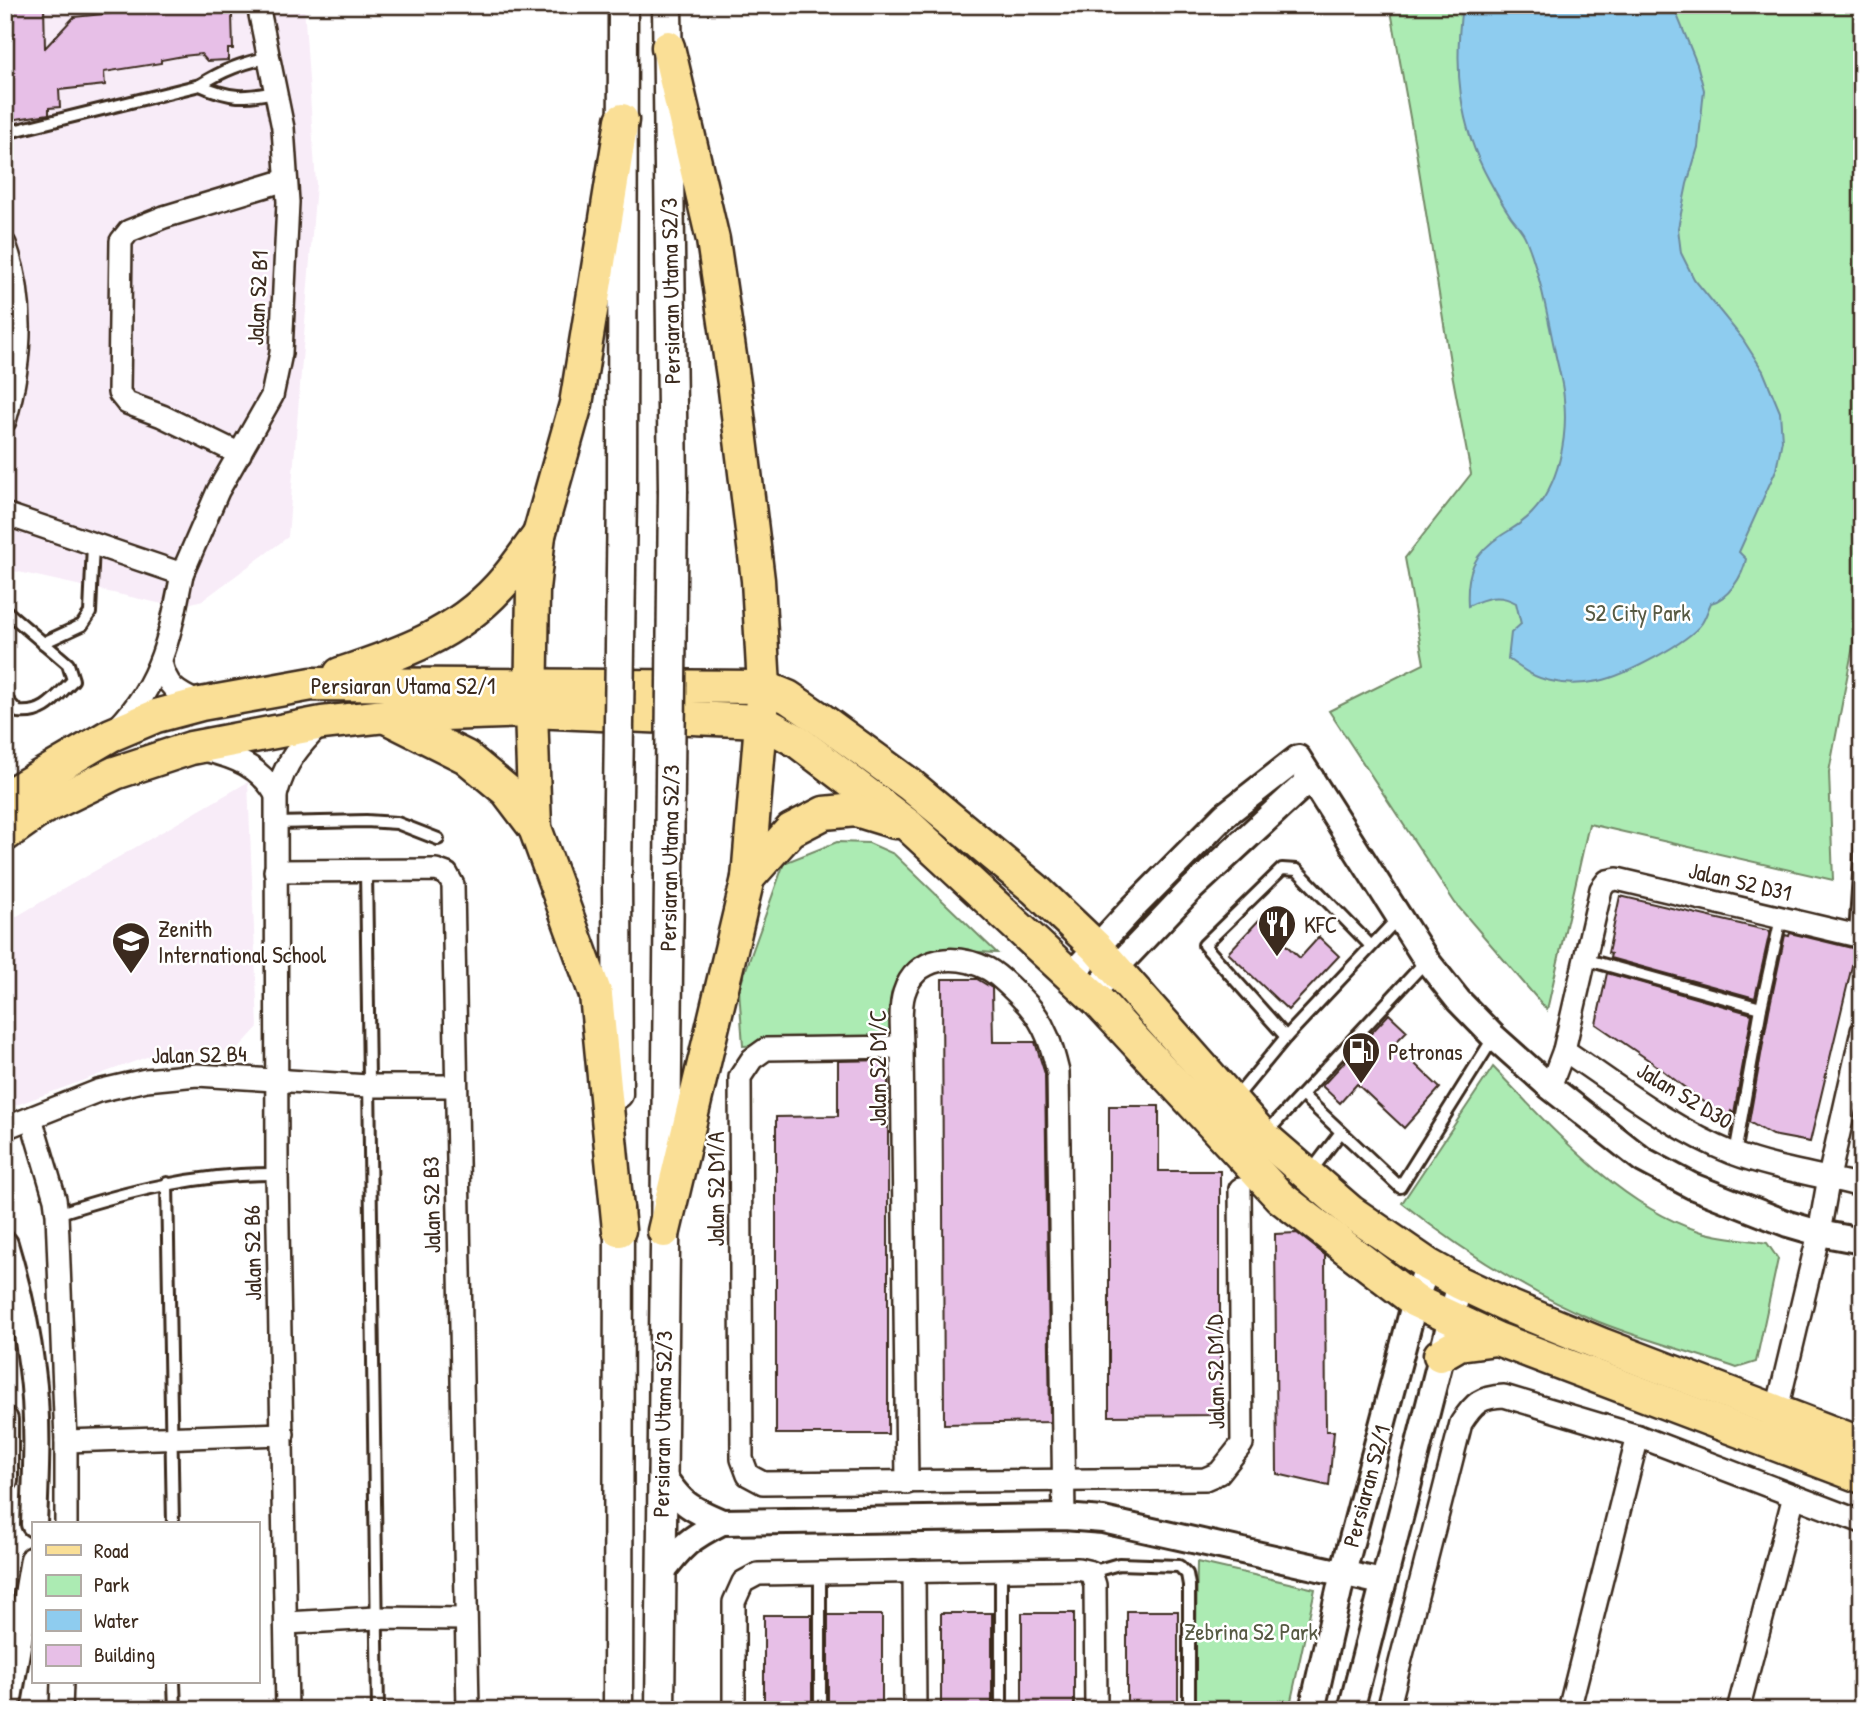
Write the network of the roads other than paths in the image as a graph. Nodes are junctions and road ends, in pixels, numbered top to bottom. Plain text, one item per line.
1 (258, 5) edge
2 (623, 5) edge
3 (667, 5) edge
4 (668, 47) junction
5 (270, 57) junction
6 (200, 85) junction
7 (276, 92) junction
8 (622, 120) junction
9 (5, 133) edge
10 (286, 180) junction
11 (5, 244) edge
12 (5, 421) edge
13 (240, 454) junction
14 (5, 514) edge
15 (539, 535) junction
16 (93, 544) junction
17 (182, 574) junction
18 (5, 610) edge
19 (43, 643) junction
20 (161, 662) junction
21 (312, 684) junction
22 (764, 687) junction
23 (5, 698) edge
24 (531, 698) junction
25 (201, 704) junction
26 (385, 716) junction
27 (761, 721) junction
28 (323, 723) junction
29 (111, 735) junction
30 (191, 748) junction
31 (276, 795) junction
32 (5, 797) edge
33 (276, 823) junction
34 (909, 826) junction
35 (536, 828) junction
36 (1862, 829) edge
37 (5, 835) edge
38 (439, 839) dead end
39 (366, 870) junction
40 (275, 871) junction
41 (748, 878) junction
42 (1398, 918) junction
43 (1781, 918) junction
44 (1858, 936) edge
45 (1370, 945) junction
46 (1105, 958) junction
47 (1584, 959) junction
48 (1427, 961) junction
49 (1081, 984) junction
50 (1761, 1008) junction
51 (1862, 1031) edge
52 (1286, 1037) junction
53 (1494, 1037) junction
54 (902, 1047) junction
55 (1564, 1050) junction
56 (276, 1080) junction
57 (368, 1086) junction
58 (455, 1086) junction
59 (1550, 1087) junction
60 (1302, 1095) junction
61 (1233, 1102) junction
62 (31, 1118) junction
63 (5, 1128) edge
64 (1341, 1132) junction
65 (1263, 1136) junction
66 (1735, 1154) junction
67 (277, 1174) junction
68 (1308, 1176) junction
69 (1829, 1177) junction
70 (167, 1183) junction
71 (1862, 1186) edge
72 (1240, 1189) dead end
73 (57, 1214) junction
74 (619, 1230) junction
75 (664, 1231) junction
76 (1819, 1233) junction
77 (1862, 1241) edge
78 (5, 1244) edge
79 (1428, 1265) junction
80 (1460, 1283) junction
81 (1415, 1301) junction
82 (1450, 1318) junction
83 (1497, 1339) junction
84 (1440, 1355) junction
85 (5, 1420) edge
86 (1773, 1426) junction
87 (283, 1434) junction
88 (172, 1436) junction
89 (1637, 1436) junction
90 (66, 1441) junction
91 (1862, 1444) edge
92 (661, 1473) junction
93 (748, 1475) joint
94 (1862, 1477) edge
95 (5, 1480) edge
96 (1063, 1481) junction
97 (907, 1483) junction
98 (1794, 1496) junction
99 (1064, 1517) junction
100 (34, 1522) edge
101 (66, 1522) edge
102 (173, 1522) edge
103 (722, 1522) junction
104 (1862, 1522) edge
105 (32, 1565) edge
106 (1001, 1570) junction
107 (820, 1571) junction
108 (915, 1571) junction
109 (1091, 1572) junction
110 (1343, 1573) junction
111 (660, 1575) junction
112 (1382, 1582) junction
113 (376, 1619) junction
114 (465, 1619) junction
115 (287, 1623) junction
116 (62, 1684) edge
117 (174, 1684) edge
118 (7, 1710) edge
119 (61, 1710) edge
120 (175, 1710) edge
121 (288, 1710) edge
122 (378, 1710) edge
123 (468, 1710) edge
124 (618, 1710) edge
125 (660, 1710) edge
126 (734, 1710) edge
127 (820, 1710) edge
128 (915, 1710) edge
129 (1002, 1710) edge
130 (1096, 1710) edge
131 (1189, 1710) edge
132 (1312, 1710) edge
133 (1351, 1710) edge
134 (1388, 1710) edge
135 (1569, 1710) edge
136 (1738, 1710) edge

1 - 5 street, Jalan S2 B1
2 - 8 main road, Persiaran Utama S2/3
3 - 4 main road, Persiaran Utama S2/3
4 - 22 main road
4 - 75 main road, Persiaran Utama S2/3, bridge
5 - 6 lane
5 - 7 street, Jalan S2 B1
6 - 7 lane
6 - 9 lane
7 - 10 street, Jalan S2 B1
8 - 15 main road
8 - 74 main road, Persiaran Utama S2/3, bridge
10 - 13 street, Jalan S2 B1
10 - 13 street
11 - 12 street
13 - 17 street, Jalan S2 B1
14 - 16 street
15 - 21 main road
15 - 24 main road
16 - 17 street
16 - 19 lane
17 - 20 street, Jalan S2 B1
18 - 19 lane
19 - 23 lane
20 - 25 street
20 - 29 street, Jalan S2 B1
21 - 24 main road, Persiaran Utama S2/1
21 - 25 main road, Persiaran Utama S2/1
22 - 24 main road
22 - 27 main road
22 - 46 main road
24 - 26 main road, Persiaran Utama S2/1
24 - 27 main road
24 - 35 main road
25 - 29 main road, Persiaran Utama S2/1
26 - 28 main road, Persiaran Utama S2/1
26 - 35 main road
27 - 34 main road
27 - 41 main road
28 - 30 main road, Persiaran Utama S2/1
28 - 31 street, Jalan S2 B6
29 - 32 main road, Persiaran Utama S2/1
30 - 31 street
30 - 37 main road, Persiaran Utama S2/1
31 - 33 street, Jalan S2 B6
33 - 38 lane
33 - 40 street, Jalan S2 B6
34 - 41 main road
34 - 49 main road
35 - 74 main road
36 - 44 lane
39 - 40 street, Jalan S2 B3
39 - 57 lane
39 - 58 street, Jalan S2 B3
40 - 56 street, Jalan S2 B6
41 - 75 main road
42 - 45 lane
42 - 46 street
42 - 48 street
43 - 44 street, Jalan S2 D31
43 - 47 street, Jalan S2 D31
43 - 50 lane
45 - 52 lane
45 - 52 lane
46 - 49 street
46 - 61 main road
47 - 50 lane
47 - 55 street
48 - 53 street
48 - 60 lane
49 - 81 main road
50 - 66 lane
51 - 69 street
52 - 61 lane
53 - 59 street
53 - 64 lane
54 - 93 street, Jalan S2 D1/A
54 - 96 street, Jalan S2 D1/C
54 - 97 street, Jalan S2 D1/C
55 - 59 street
55 - 66 street, Jalan S2 D30
56 - 57 street, Jalan S2 B4
56 - 62 street, Jalan S2 B4
56 - 67 street, Jalan S2 B6
57 - 58 street, Jalan S2 B4
57 - 113 lane
58 - 114 street, Jalan S2 B3
59 - 76 street
60 - 64 lane
60 - 65 lane
61 - 65 main road
62 - 63 street, Jalan S2 B4
62 - 73 street
64 - 68 lane
65 - 68 main road
66 - 69 street, Jalan S2 D30
67 - 70 lane
67 - 87 street, Jalan S2 B6
68 - 79 main road
69 - 71 street, Jalan S2 D30
69 - 76 street
70 - 73 lane
70 - 88 lane
72 - 96 street, Jalan S2 D1/D
73 - 90 street
74 - 124 main road, Persiaran Utama S2/3
75 - 92 main road, Persiaran Utama S2/3
76 - 77 street
76 - 86 street
78 - 100 street
79 - 80 main road
79 - 81 street, Persiaran S2/1
80 - 82 street, Persiaran S2/1
80 - 86 main road
81 - 82 main road
81 - 110 street, Persiaran S2/1
82 - 83 main road
82 - 84 street, Persiaran S2/1
83 - 84 main road
83 - 86 main road
84 - 112 street, Persiaran S2/1
85 - 95 street
86 - 91 main road
86 - 94 main road
87 - 88 street
87 - 115 street, Jalan S2 B6
88 - 90 street
88 - 102 lane
89 - 98 street
89 - 134 street
89 - 135 street
90 - 101 street
92 - 103 street
92 - 111 main road, Persiaran Utama S2/3
93 - 97 street, Jalan S2 D1/D
96 - 97 street, Jalan S2 D1/D
96 - 99 street, Jalan S2 D1/C
98 - 104 street
98 - 136 street
99 - 103 street
99 - 110 street
103 - 111 street
105 - 118 street
106 - 108 street
106 - 109 street
106 - 129 lane
107 - 108 street
107 - 126 street
107 - 127 lane
108 - 128 street
109 - 130 street
109 - 131 lane
110 - 112 street
110 - 132 street, Persiaran S2/1
111 - 125 main road, Persiaran Utama S2/3
112 - 133 street, Persiaran S2/1
113 - 114 street
113 - 115 street
113 - 122 lane
114 - 123 street, Jalan S2 B3
115 - 121 street, Jalan S2 B6
116 - 119 street
117 - 120 lane

